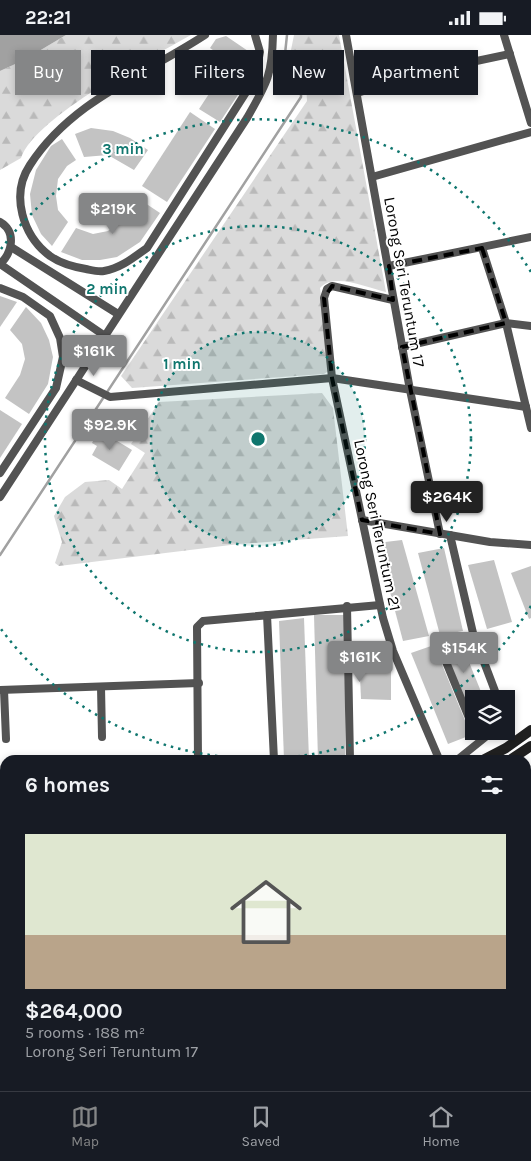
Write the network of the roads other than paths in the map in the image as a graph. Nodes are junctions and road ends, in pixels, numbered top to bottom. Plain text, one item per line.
1 (205, 35) edge
2 (255, 35) edge
3 (273, 35) edge
4 (346, 35) edge
5 (504, 35) edge
6 (510, 54) junction
7 (478, 61) edge
8 (354, 77) edge
9 (357, 95) edge
10 (531, 123) edge
11 (531, 132) edge
12 (372, 177) junction
13 (0, 222) edge
14 (531, 237) edge
15 (11, 247) junction
16 (482, 248) junction
17 (0, 264) edge
18 (73, 266) junction
19 (388, 266) junction
20 (64, 280) junction
21 (0, 288) edge
22 (394, 300) junction
23 (59, 304) junction
24 (118, 314) junction
25 (50, 316) junction
26 (506, 323) junction
27 (531, 326) edge
28 (105, 336) junction
29 (402, 347) junction
30 (332, 378) junction
31 (76, 380) junction
32 (410, 390) junction
33 (526, 407) junction
34 (531, 428) edge
35 (0, 473) edge
36 (0, 497) edge
37 (362, 520) junction
38 (440, 534) junction
39 (450, 535) junction
40 (530, 546) edge
41 (380, 605) junction
42 (347, 606) junction
43 (267, 615) junction
44 (437, 640) dead end
45 (199, 683) junction
46 (101, 687) junction
47 (2, 690) edge
48 (495, 690) edge
49 (465, 709) edge
50 (531, 730) edge
51 (102, 737) dead end
52 (6, 739) dead end
53 (478, 740) edge
54 (482, 740) edge
55 (479, 743) junction
56 (531, 746) edge
57 (198, 755) edge
58 (274, 755) edge
59 (350, 755) edge
60 (438, 755) edge
61 (463, 755) edge
62 (493, 755) edge
63 (518, 755) edge

1 - 18 street
2 - 18 street
3 - 24 street
4 - 8 street, Lorong Seri Teruntum 17
5 - 6 street
6 - 7 street
6 - 10 street
9 - 12 street, Lorong Seri Teruntum 17
11 - 12 street
12 - 19 street, Lorong Seri Teruntum 17
13 - 15 street
14 - 16 street
15 - 17 street
15 - 20 street
16 - 19 street
16 - 26 street
17 - 23 street
18 - 20 street
19 - 22 street, Lorong Seri Teruntum 17
20 - 24 street
21 - 25 street
22 - 29 street, Lorong Seri Teruntum 17
22 - 30 street, Lorong Seri Teruntum 21
23 - 25 street
23 - 28 street
24 - 28 street
25 - 35 street
26 - 27 street
26 - 29 street
26 - 33 street
28 - 31 street
29 - 32 street, Lorong Seri Teruntum 17
30 - 31 street
30 - 32 street
30 - 37 street, Lorong Seri Teruntum 21
31 - 36 street
32 - 33 street
32 - 38 street, Lorong Seri Teruntum 17
33 - 34 street
37 - 38 street
37 - 41 street, Lorong Seri Teruntum 21
38 - 39 street
39 - 40 street
39 - 48 street
41 - 42 street
41 - 60 street, Lorong Seri Teruntum 21
42 - 43 street
42 - 59 street
43 - 45 street
43 - 58 street
44 - 49 street
45 - 46 street
45 - 57 street
46 - 47 street
46 - 51 street
47 - 52 street
50 - 62 main road
53 - 55 street
54 - 55 street
55 - 61 street
56 - 63 main road

